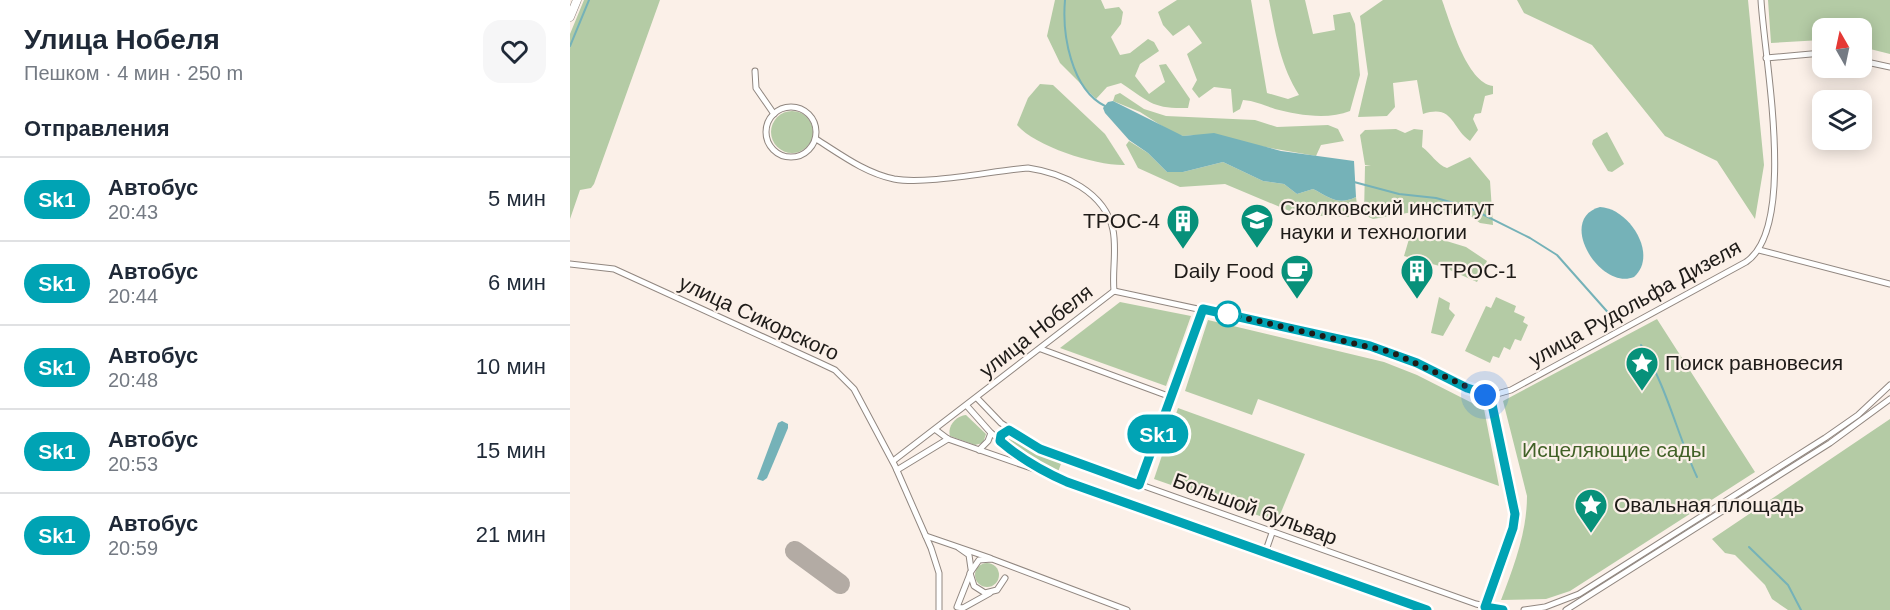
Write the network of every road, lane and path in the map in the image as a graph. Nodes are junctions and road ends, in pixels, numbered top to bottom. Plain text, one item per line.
1 (577, 0) edge
2 (1761, 0) edge
3 (570, 17) edge
4 (1812, 54) edge
5 (1766, 58) junction
6 (1872, 63) edge
7 (1890, 67) edge
8 (755, 71) dead end
9 (774, 114) junction
10 (816, 139) junction
11 (1759, 250) junction
12 (570, 264) edge
13 (1890, 284) edge
14 (1114, 291) junction
15 (1203, 309) junction
16 (1041, 349) junction
17 (1890, 386) edge
18 (1490, 395) junction
19 (1171, 397) junction
20 (977, 398) junction
21 (1890, 399) edge
22 (967, 406) junction
23 (936, 430) junction
24 (991, 433) junction
25 (948, 439) junction
26 (979, 450) junction
27 (893, 461) junction
28 (897, 470) junction
29 (1041, 471) junction
30 (1139, 485) junction
31 (1272, 533) junction
32 (926, 536) junction
33 (955, 546) junction
34 (1264, 553) junction
35 (992, 559) junction
36 (971, 572) junction
37 (1005, 579) dead end
38 (992, 592) junction
39 (1485, 608) edge
40 (939, 610) edge
41 (1127, 610) edge
42 (1427, 610) edge
43 (1503, 610) edge
44 (1524, 610) edge
45 (1566, 610) edge

1 - 3 main road
2 - 5 street, улица Рудольфа Дизеля
4 - 5 street
5 - 11 street, улица Рудольфа Дизеля
6 - 7 street
8 - 9 street
9 - 10 street
9 - 10 street
10 - 14 street
11 - 13 street
11 - 18 street, улица Рудольфа Дизеля
12 - 27 street, улица Сикорского
14 - 15 street, улица Нобеля
14 - 16 street, улица Нобеля
15 - 18 street, улица Нобеля
15 - 19 street
16 - 19 street
16 - 20 street, улица Нобеля
17 - 44 street
18 - 39 street
19 - 30 street
20 - 22 street, улица Нобеля
20 - 30 street, Большой бульвар
21 - 45 street
22 - 23 street, улица Нобеля
22 - 24 street, Большой бульвар
23 - 25 street
23 - 27 street, улица Нобеля
24 - 26 street
24 - 29 street, Большой бульвар
25 - 26 street
25 - 28 street
26 - 29 street
27 - 28 street, улица Сикорского
28 - 32 street, улица Сикорского
29 - 34 street, Большой бульвар
30 - 31 street, Большой бульвар
31 - 34 street
31 - 39 street, Большой бульвар
32 - 33 street
32 - 40 street, улица Сикорского
33 - 35 street
33 - 36 street
34 - 42 street, Большой бульвар
35 - 36 street
35 - 41 street
36 - 38 street
36 - 38 street
37 - 38 street
39 - 43 street, Большой бульвар

